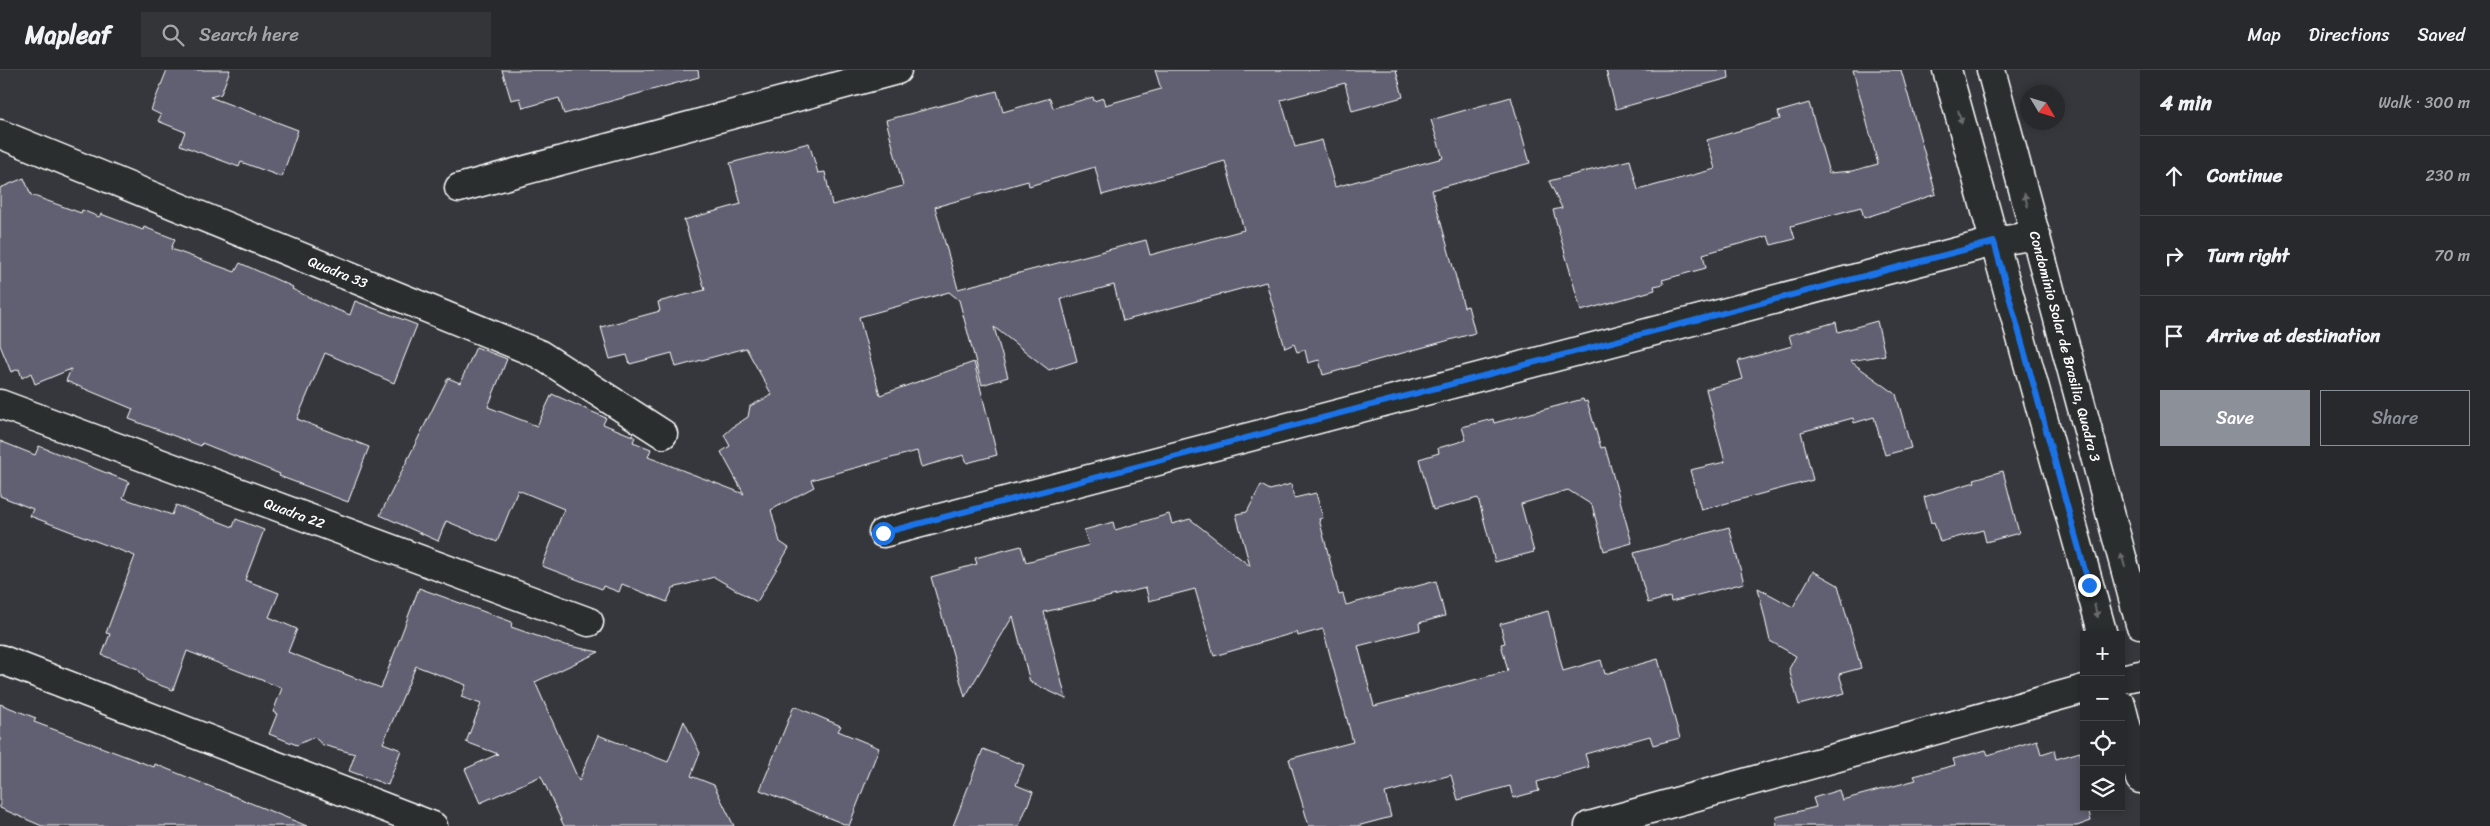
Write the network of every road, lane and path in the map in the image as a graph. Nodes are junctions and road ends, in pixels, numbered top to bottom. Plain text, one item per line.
1 (897, 70) edge
2 (1947, 70) edge
3 (1991, 70) edge
4 (0, 134) edge
5 (458, 188) dead end
6 (2036, 235) junction
7 (1994, 242) junction
8 (0, 404) edge
9 (663, 434) dead end
10 (883, 533) dead end
11 (589, 622) dead end
12 (2140, 624) edge
13 (2101, 631) edge
14 (0, 659) edge
15 (2140, 675) edge
16 (2125, 678) edge
17 (2080, 690) edge
18 (2125, 721) edge
19 (2140, 779) edge
20 (433, 826) edge
21 (1589, 826) edge

1 - 5 street
2 -> 7 street
6 -> 3 street, Condomínio Solar de Brasilia, Quadra 3
4 - 9 street, Quadra 33
6 - 7 street
12 -> 6 street, Condomínio Solar de Brasilia, Quadra 3
7 - 10 street
7 -> 13 street
8 - 11 street, Quadra 22
14 - 20 street
15 - 16 street
17 - 21 street
18 - 19 street

